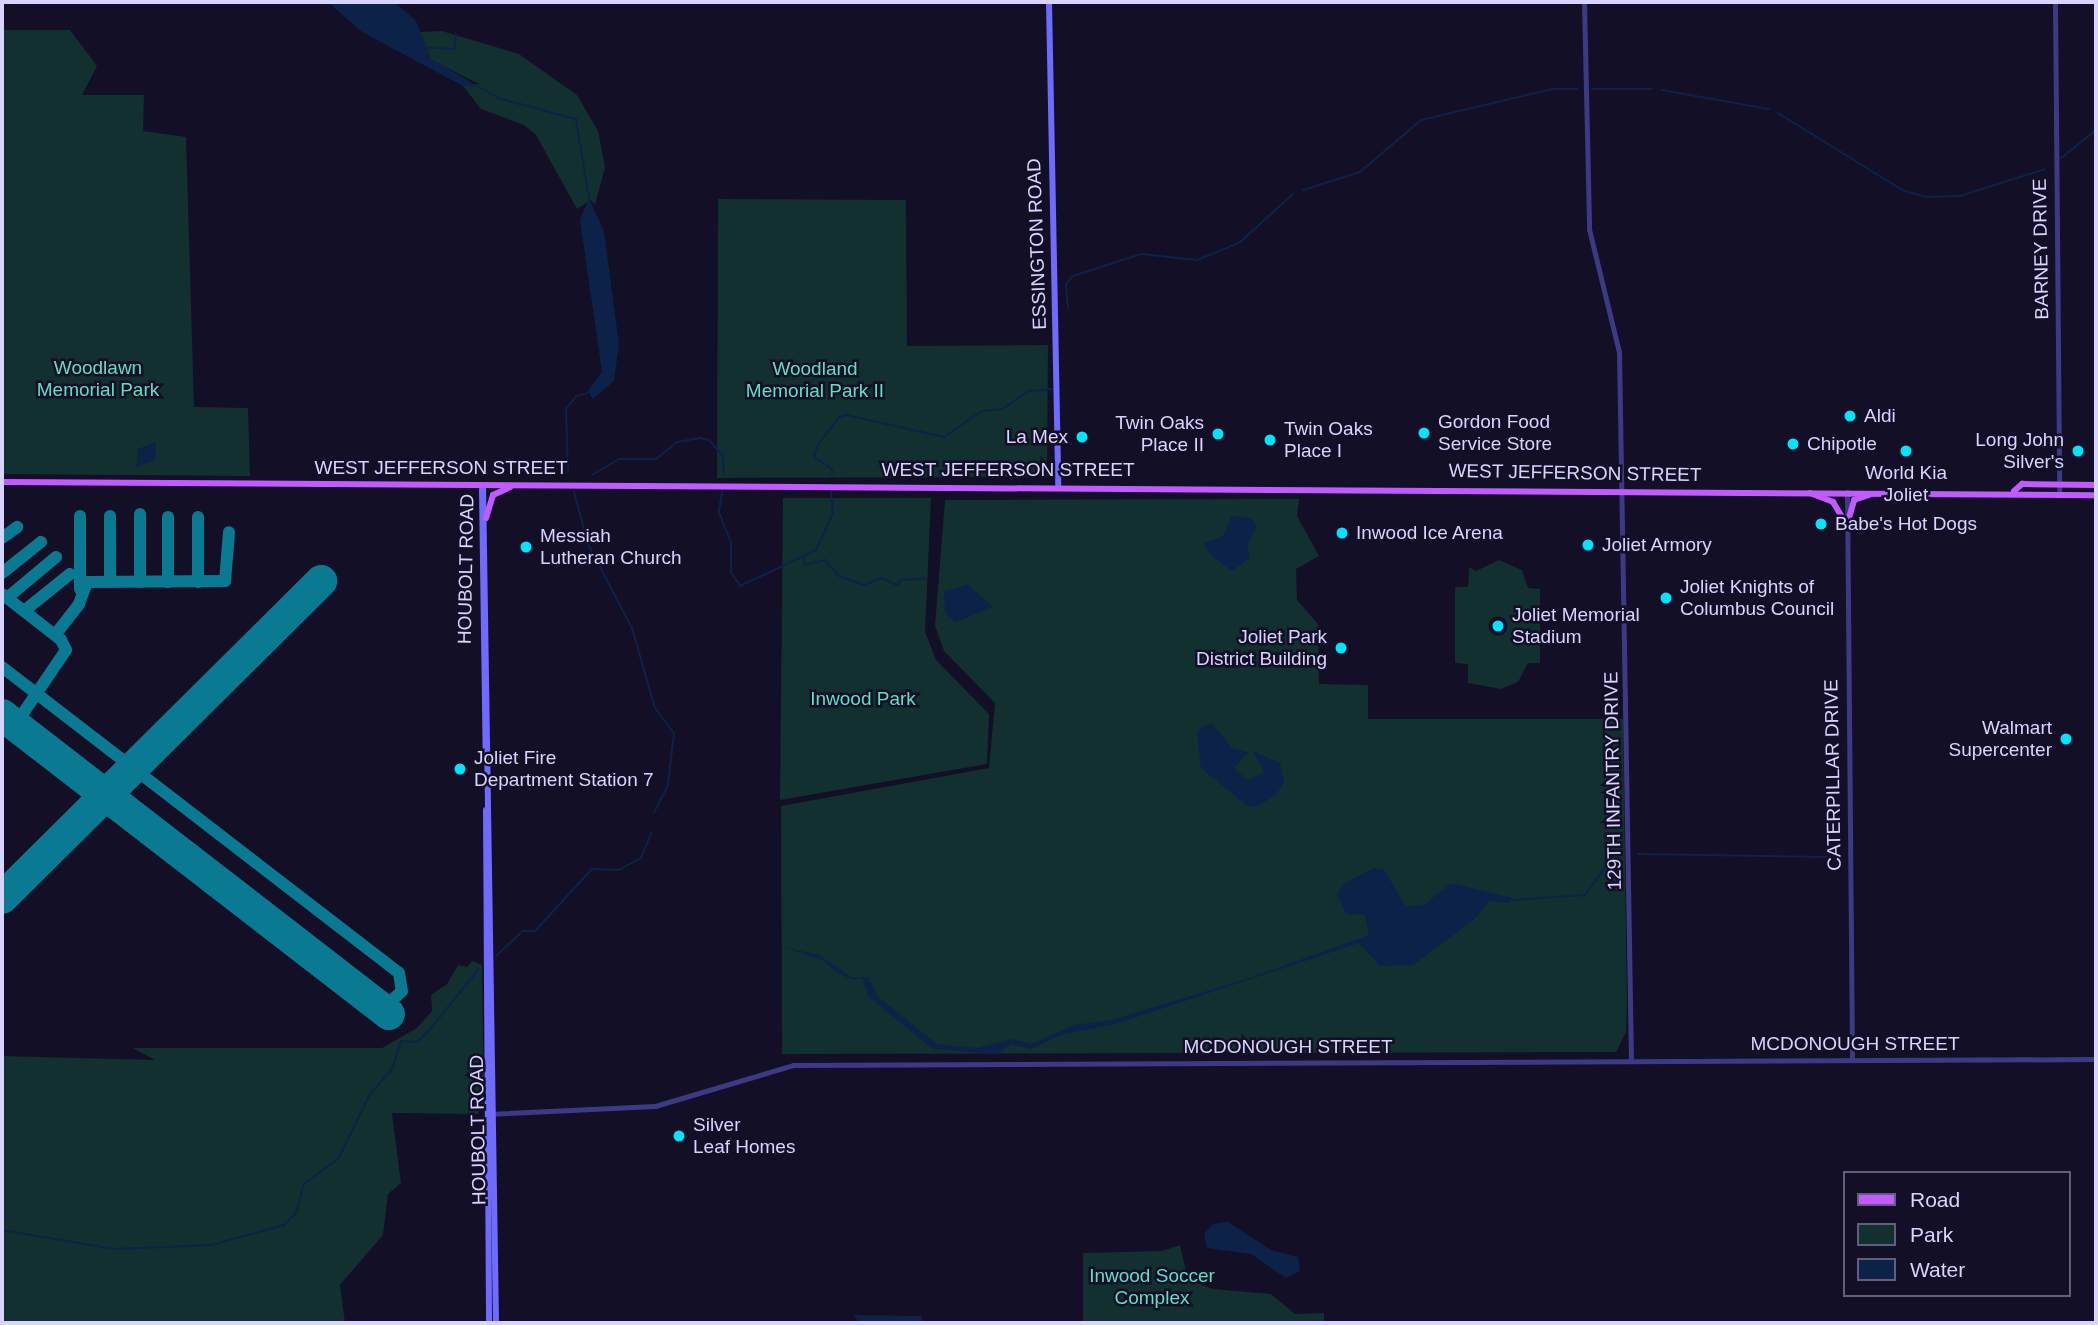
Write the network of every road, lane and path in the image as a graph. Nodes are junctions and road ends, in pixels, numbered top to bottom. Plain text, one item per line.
1 (1049, 2) edge
2 (1584, 2) edge
3 (2054, 2) edge
4 (2, 482) edge
5 (483, 485) junction
6 (515, 485) junction
7 (2059, 485) junction
8 (2096, 485) edge
9 (1058, 486) junction
10 (1622, 489) junction
11 (1805, 491) junction
12 (1847, 491) junction
13 (1877, 491) junction
14 (2014, 491) junction
15 (2059, 495) junction
16 (2096, 495) edge
17 (486, 518) junction
18 (1847, 524) junction
19 (486, 760) junction
20 (1852, 1059) junction
21 (2096, 1059) edge
22 (1631, 1061) junction
23 (490, 1114) junction
24 (488, 1323) edge
25 (496, 1323) edge

1 - 9 main road, ESSINGTON ROAD
2 - 10 street, 129TH INFANTRY DRIVE
3 - 7 street, BARNEY DRIVE
4 - 5 main road, WEST JEFFERSON STREET
5 - 6 main road, WEST JEFFERSON STREET
5 - 17 main road, HOUBOLT ROAD
5 - 19 main road, HOUBOLT ROAD
6 - 9 main road, WEST JEFFERSON STREET
6 - 17 main road
7 - 8 main road, WEST JEFFERSON STREET
7 - 14 main road, WEST JEFFERSON STREET
7 - 15 street, BARNEY DRIVE
9 - 10 main road, WEST JEFFERSON STREET
10 - 11 main road, WEST JEFFERSON STREET
10 - 22 street, 129TH INFANTRY DRIVE
11 - 12 main road, WEST JEFFERSON STREET
11 - 18 main road
12 - 13 main road, WEST JEFFERSON STREET
12 - 18 street, CATERPILLAR DRIVE
13 - 14 main road, WEST JEFFERSON STREET
13 - 18 main road
14 - 15 main road, WEST JEFFERSON STREET
15 - 16 main road, WEST JEFFERSON STREET
17 - 19 main road, HOUBOLT ROAD
18 - 20 street, CATERPILLAR DRIVE
19 - 23 main road, HOUBOLT ROAD
20 - 21 street, MCDONOUGH STREET
20 - 22 street, MCDONOUGH STREET
22 - 23 street, MCDONOUGH STREET
23 - 24 main road, HOUBOLT ROAD
23 - 25 main road, HOUBOLT ROAD

